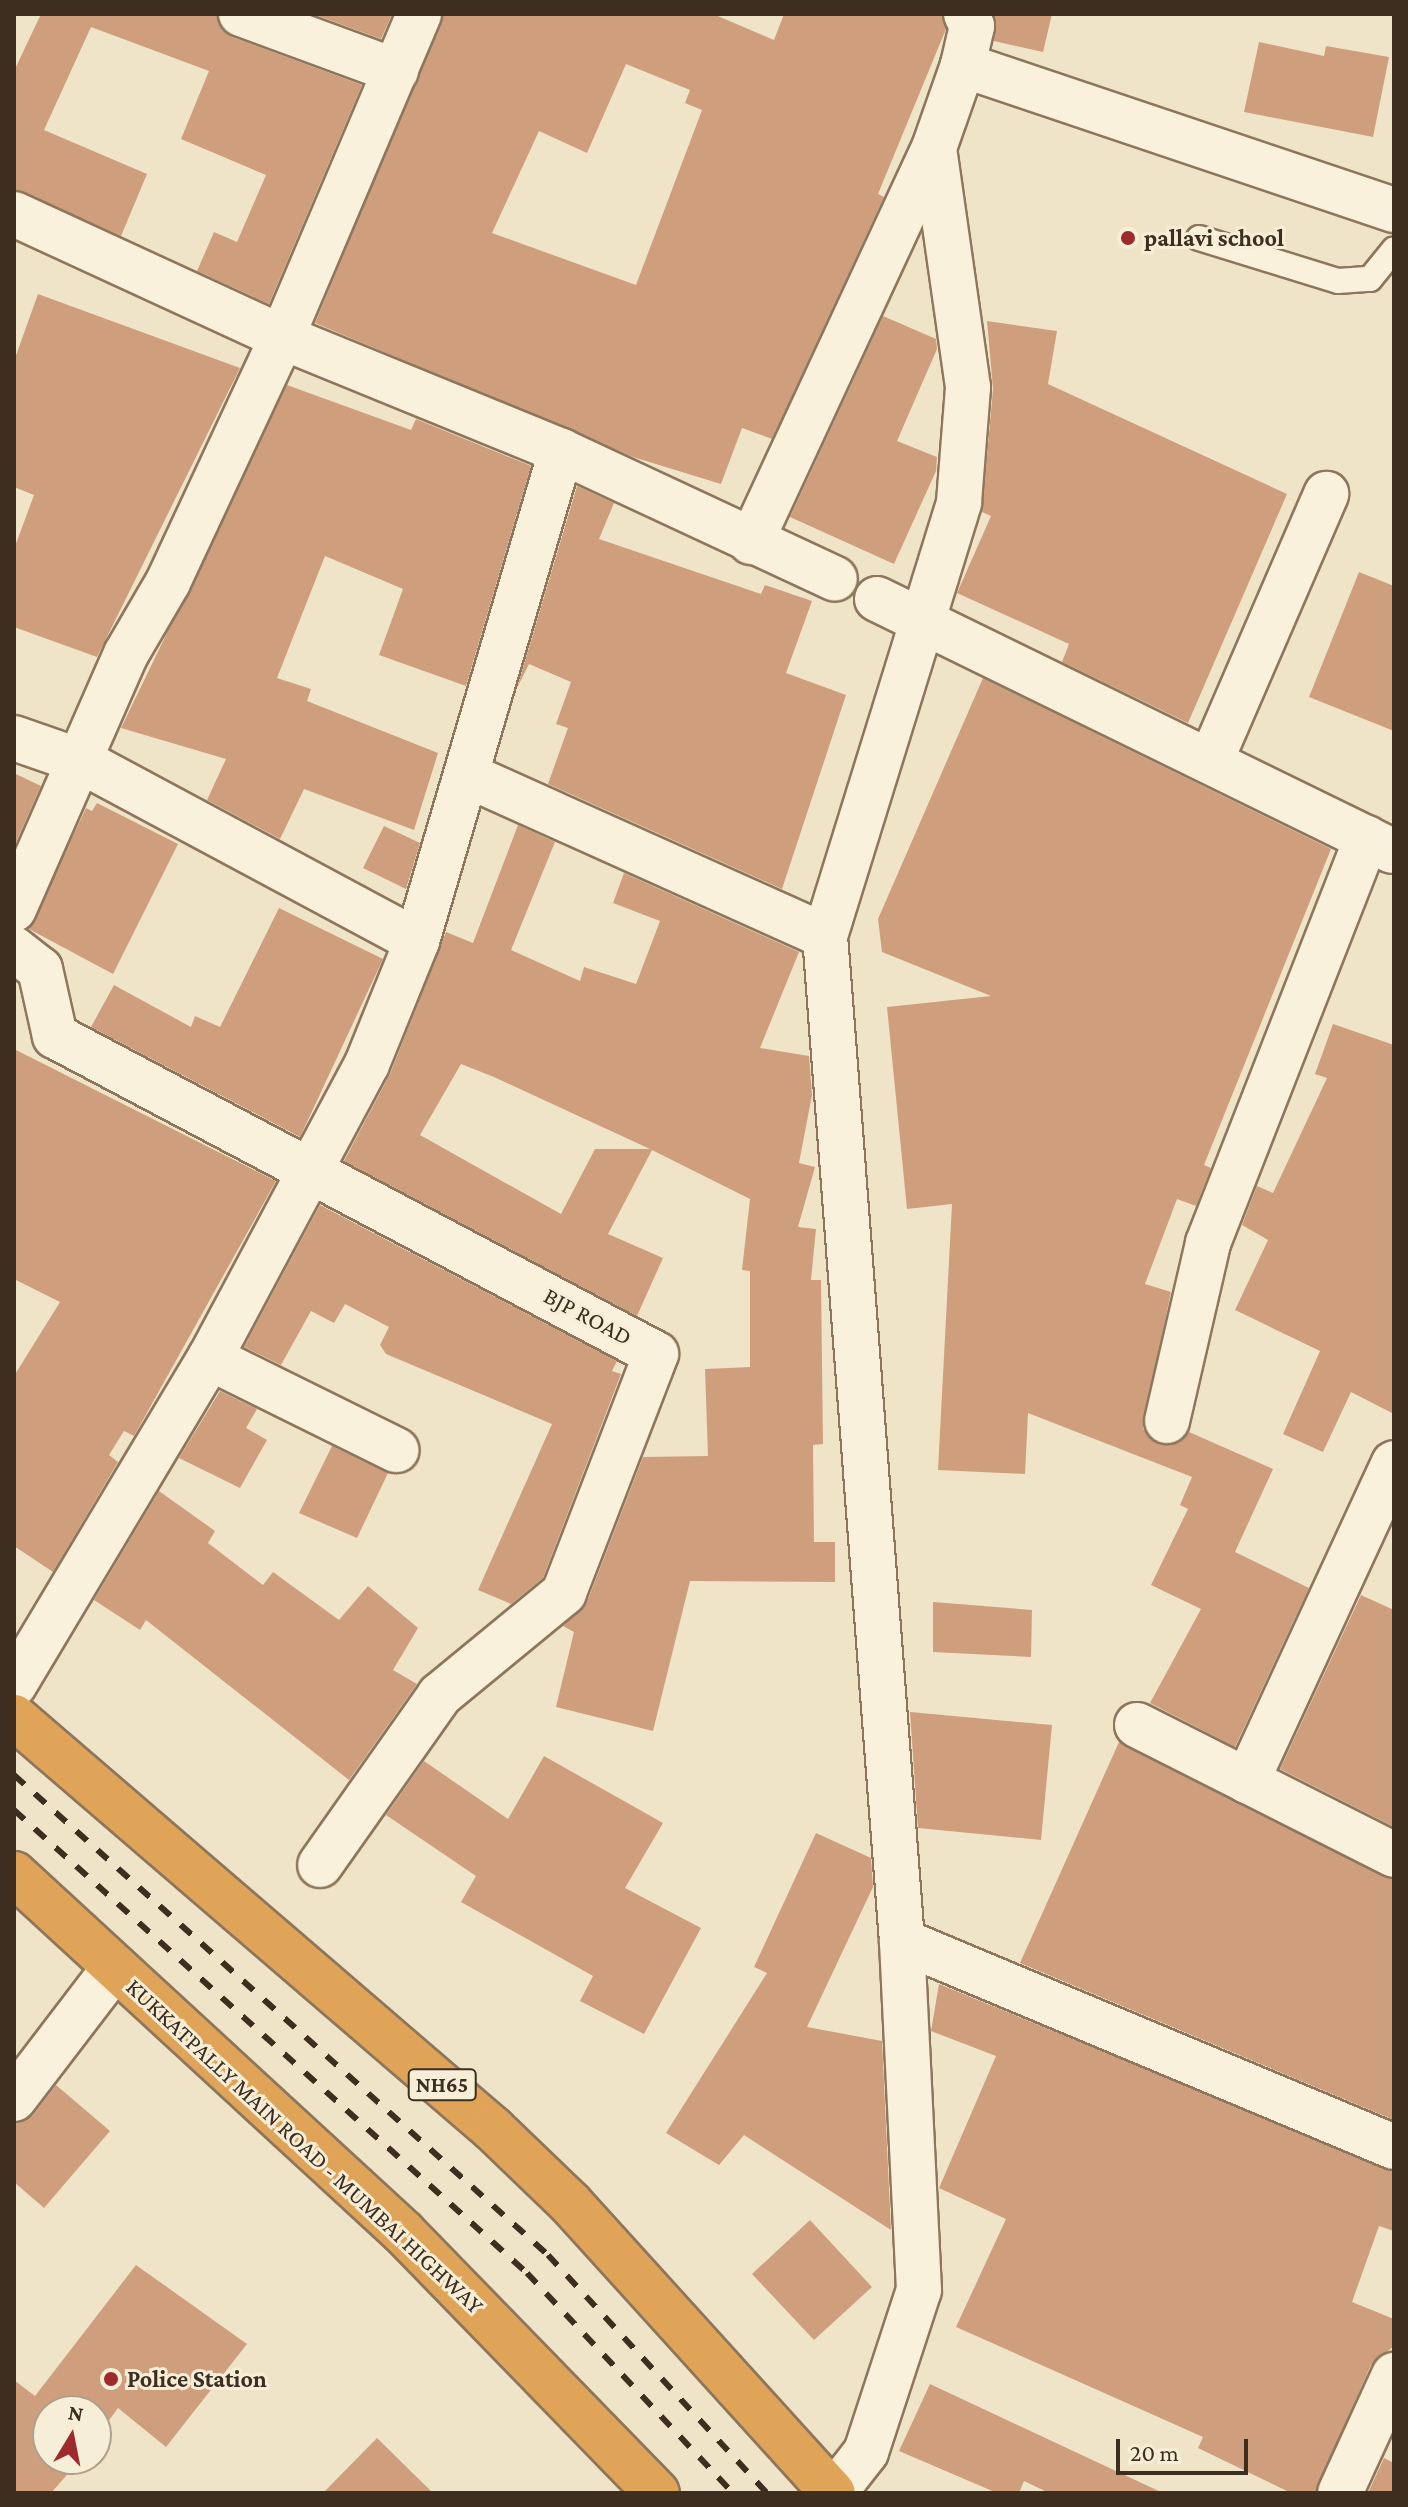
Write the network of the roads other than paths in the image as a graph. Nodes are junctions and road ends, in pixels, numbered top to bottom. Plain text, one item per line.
1 (241, 14) edge
2 (419, 14) edge
3 (966, 14) edge
4 (963, 65) junction
5 (396, 71) junction
6 (934, 148) junction
7 (1394, 210) edge
8 (14, 214) edge
9 (1199, 238) dead end
10 (1394, 249) edge
11 (282, 337) junction
12 (561, 451) junction
13 (1326, 494) dead end
14 (751, 542) junction
15 (835, 579) dead end
16 (877, 599) dead end
17 (919, 618) junction
18 (14, 738) edge
19 (1212, 758) junction
20 (83, 762) junction
21 (469, 776) junction
22 (1381, 845) edge
23 (14, 909) edge
24 (825, 936) junction
25 (417, 941) junction
26 (14, 949) edge
27 (310, 1173) junction
28 (210, 1358) junction
29 (1167, 1421) dead end
30 (396, 1450) dead end
31 (1392, 1474) edge
32 (14, 1685) edge
33 (14, 1717) edge
34 (1137, 1725) dead end
35 (1247, 1781) junction
36 (1394, 1855) edge
37 (320, 1865) dead end
38 (14, 1874) edge
39 (902, 1941) junction
40 (115, 1967) junction
41 (14, 2099) edge
42 (1394, 2147) edge
43 (1394, 2375) edge
44 (657, 2493) edge
45 (833, 2493) edge
46 (1340, 2493) edge

1 - 5 street
2 - 5 street
3 - 4 street
4 - 6 street
4 - 7 street
5 - 11 street
6 - 14 street
6 - 17 street
8 - 11 street
9 - 10 lane
11 - 12 street
11 - 20 street
12 - 14 street
12 - 21 street
13 - 19 street
14 - 15 street
16 - 17 street
17 - 19 street
17 - 24 street
18 - 20 street
19 - 22 street
20 - 23 street
20 - 25 street
21 - 24 street
21 - 25 street
22 - 29 street
24 - 39 street
25 - 27 street
26 - 27 street, BJP ROAD
27 - 28 street
27 - 37 street, BJP ROAD
28 - 30 street
28 - 32 street
31 - 35 street
33 - 45 highway, NH65
34 - 35 street
35 - 36 street
38 - 40 highway, KUKKATPALLY MAIN ROAD - MUMBAI HIGHWAY
39 - 42 street
39 - 45 street
40 - 41 street
40 - 44 highway, KUKKATPALLY MAIN ROAD - MUMBAI HIGHWAY
43 - 46 street

